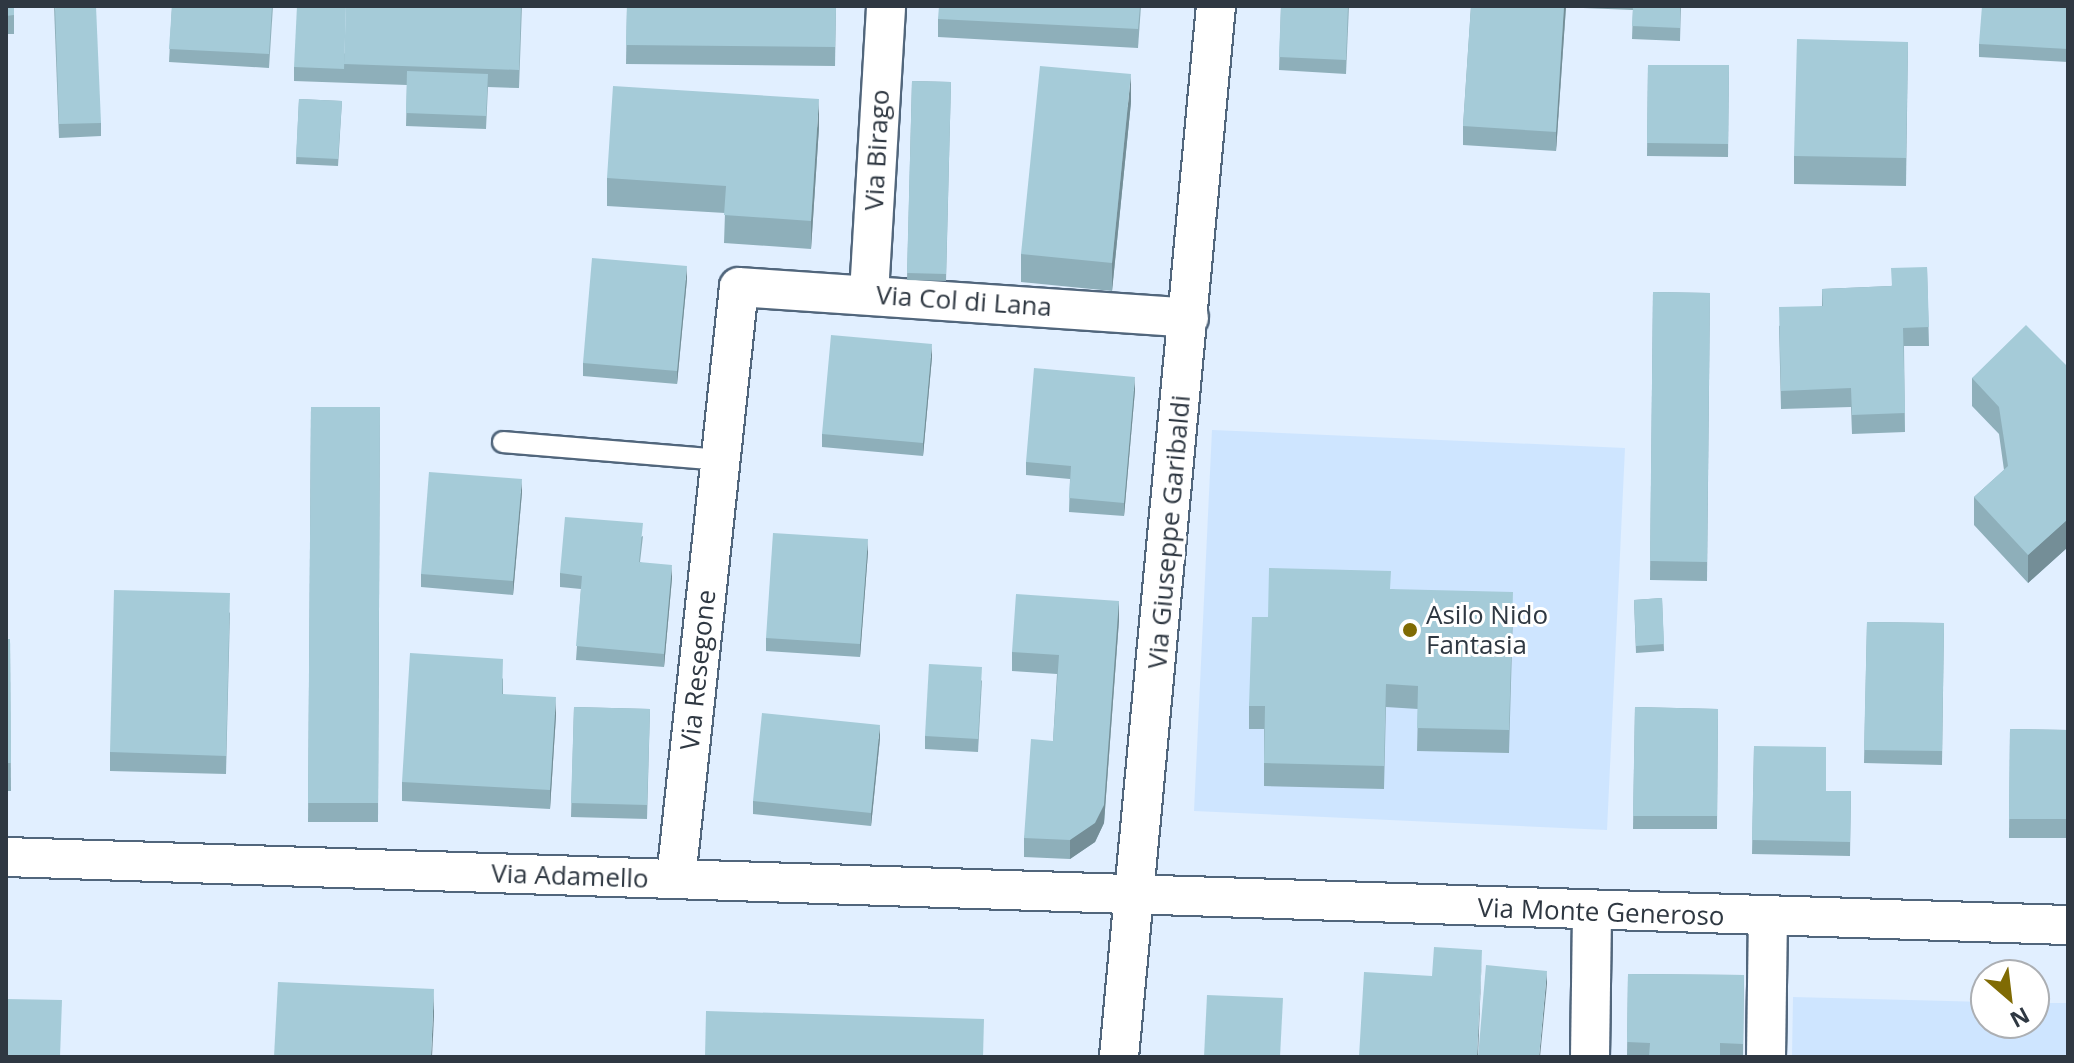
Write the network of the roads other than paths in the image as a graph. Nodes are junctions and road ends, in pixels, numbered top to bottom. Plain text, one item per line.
1 (886, 6) edge
2 (1216, 6) edge
3 (739, 287) joint
4 (869, 294) junction
5 (1189, 318) junction
6 (503, 442) dead end
7 (720, 460) junction
8 (6, 857) edge
9 (676, 879) junction
10 (1135, 896) junction
11 (1592, 912) junction
12 (1768, 917) junction
13 (2068, 925) edge
14 (1119, 1057) edge
15 (1590, 1057) edge
16 (1766, 1057) edge

1 - 4 street, Via Birago
2 - 5 street, Via Giuseppe Garibaldi
3 - 4 street, Via Col di Lana
3 - 7 street, Via Resegone
4 - 5 street, Via Col di Lana
5 - 10 street, Via Giuseppe Garibaldi
6 - 7 lane
7 - 9 street, Via Resegone
8 - 9 street, Via Adamello
9 - 10 street, Via Adamello
10 - 11 street, Via Monte Generoso
10 - 14 street, Via Giuseppe Garibaldi
11 - 12 street, Via Monte Generoso
11 - 15 street
12 - 13 street, Via Monte Generoso
12 - 16 street

